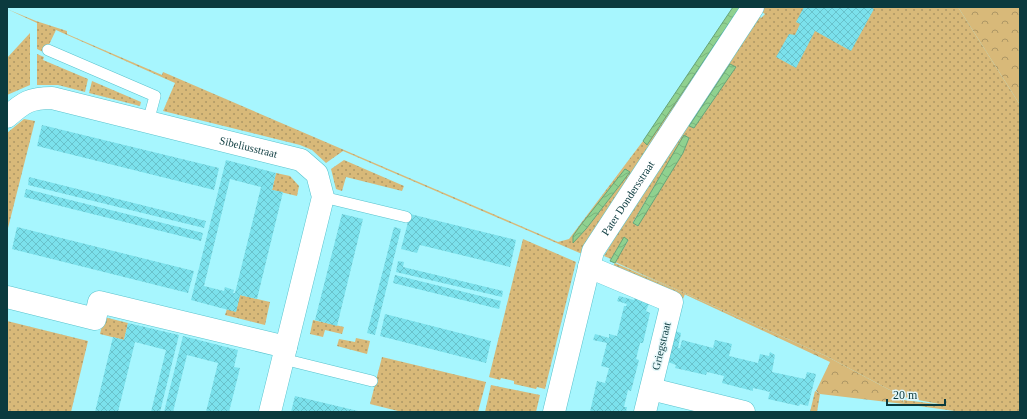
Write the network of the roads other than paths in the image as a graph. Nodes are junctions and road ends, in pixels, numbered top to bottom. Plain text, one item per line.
1 (753, 7) edge
2 (48, 50) dead end
3 (7, 117) edge
4 (148, 122) junction
5 (323, 197) junction
6 (406, 217) dead end
7 (589, 267) junction
8 (7, 297) edge
9 (285, 353) junction
10 (372, 381) dead end
11 (651, 389) junction
12 (270, 412) edge
13 (554, 412) edge
14 (645, 412) edge
15 (744, 412) edge

1 - 7 street, Pater Dondersstraat
2 - 4 lane
3 - 4 street, Sibeliusstraat
4 - 5 street, Sibeliusstraat
5 - 6 lane
5 - 9 street, Sibeliusstraat
7 - 11 street, Griegstraat
7 - 13 street, Pater Dondersstraat
8 - 9 street
9 - 10 lane
9 - 12 street, Sibeliusstraat
11 - 14 street, Griegstraat
11 - 15 street

